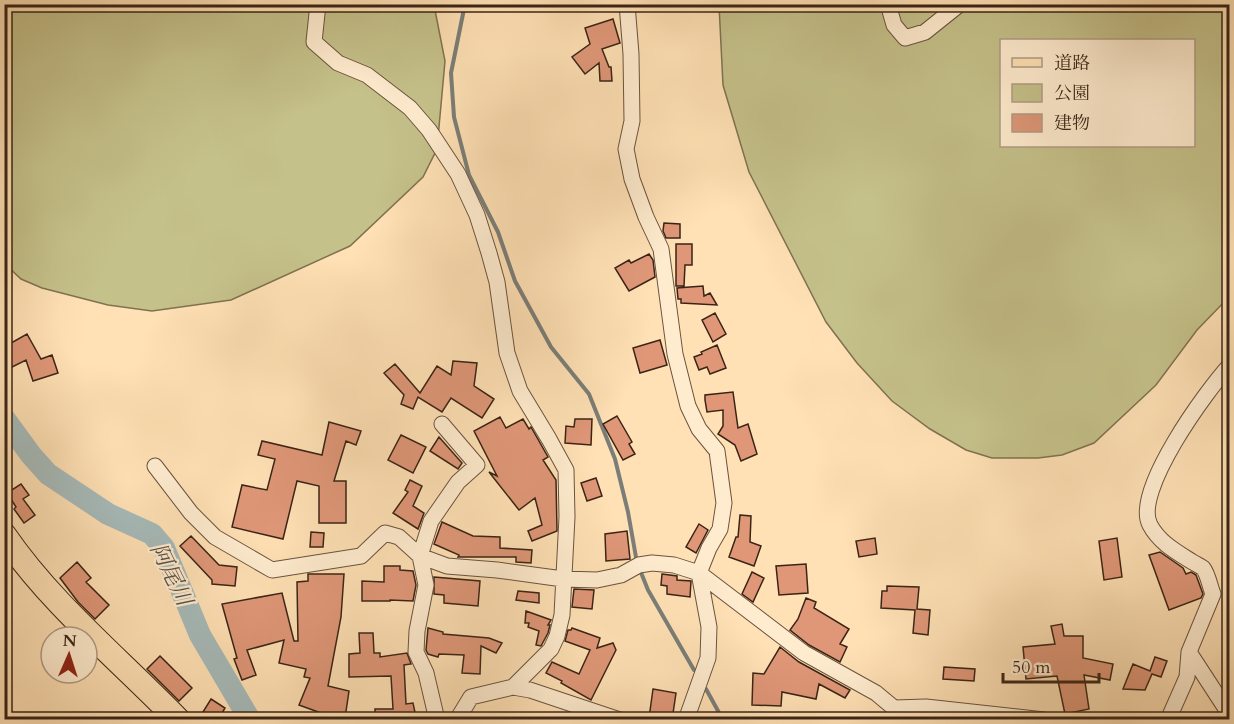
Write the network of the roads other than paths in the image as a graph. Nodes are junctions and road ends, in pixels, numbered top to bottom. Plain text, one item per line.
1 (318, 4) edge
2 (627, 4) edge
3 (888, 4) edge
4 (960, 4) edge
5 (1230, 365) edge
6 (442, 424) dead end
7 (155, 466) dead end
8 (4, 535) edge
9 (420, 556) junction
10 (699, 573) junction
11 (563, 579) junction
12 (1189, 652) junction
13 (513, 687) junction
14 (893, 714) edge
15 (1230, 715) edge
16 (170, 717) edge
17 (437, 720) edge
18 (457, 720) edge
19 (620, 720) edge
20 (686, 720) edge
21 (1044, 720) edge
22 (1168, 720) edge

1 - 11 street
2 - 10 street
3 - 4 street
5 - 12 street
6 - 9 street
7 - 9 street
8 - 16 main road
9 - 11 street
9 - 17 street
10 - 11 street
10 - 14 street
10 - 20 street
11 - 13 street
12 - 15 street
12 - 22 street
13 - 18 street
13 - 19 street
14 - 21 street

